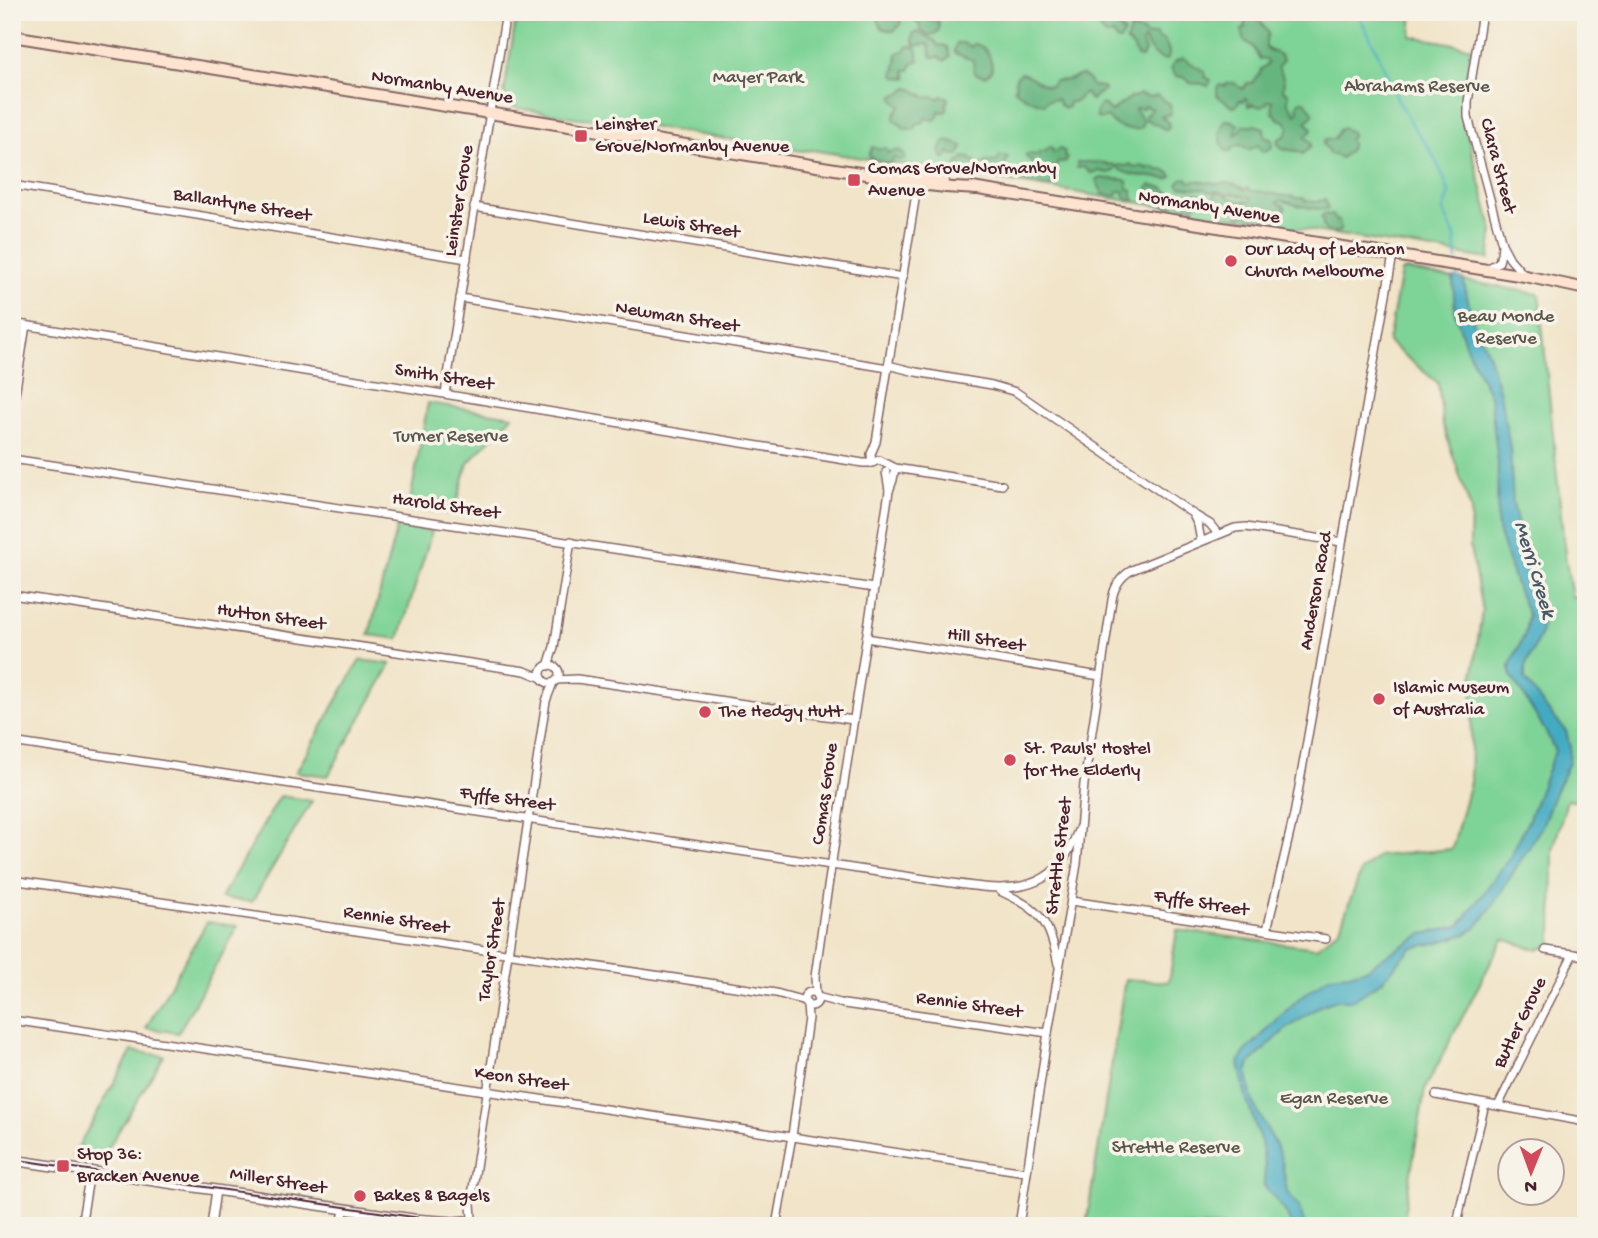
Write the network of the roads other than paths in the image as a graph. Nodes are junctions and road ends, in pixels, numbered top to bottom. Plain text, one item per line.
1 (506, 12) edge
2 (1482, 12) edge
3 (12, 36) edge
4 (490, 113) junction
5 (918, 181) junction
6 (12, 185) edge
7 (474, 207) junction
8 (1502, 244) junction
9 (1393, 255) junction
10 (467, 258) junction
11 (1482, 270) junction
12 (1525, 276) junction
13 (903, 277) junction
14 (1586, 289) edge
15 (460, 298) junction
16 (12, 323) edge
17 (26, 325) junction
18 (888, 367) junction
19 (444, 394) junction
20 (12, 414) edge
21 (12, 459) edge
22 (875, 461) junction
23 (895, 468) junction
24 (886, 472) junction
25 (1002, 485) dead end
26 (889, 491) junction
27 (1193, 514) junction
28 (1218, 534) junction
29 (571, 541) junction
30 (1201, 541) junction
31 (1342, 542) junction
32 (874, 588) junction
33 (13, 595) edge
34 (866, 638) junction
35 (550, 674) junction
36 (1100, 676) junction
37 (853, 720) junction
38 (12, 742) edge
39 (529, 820) junction
40 (1079, 828) junction
41 (832, 865) junction
42 (12, 880) edge
43 (996, 889) junction
44 (1071, 901) junction
45 (1267, 930) junction
46 (1326, 939) dead end
47 (1545, 950) dead end
48 (509, 953) junction
49 (1573, 954) junction
50 (1586, 956) edge
51 (1059, 971) junction
52 (811, 999) junction
53 (12, 1020) edge
54 (1048, 1033) junction
55 (487, 1091) junction
56 (1436, 1095) dead end
57 (1485, 1104) junction
58 (1498, 1106) junction
59 (1586, 1122) edge
60 (792, 1136) junction
61 (12, 1160) edge
62 (90, 1172) junction
63 (1026, 1172) junction
64 (216, 1190) junction
65 (471, 1203) junction
66 (344, 1210) junction
67 (413, 1219) junction
68 (454, 1223) edge
69 (470, 1225) edge
70 (81, 1226) edge
71 (211, 1226) edge
72 (341, 1226) edge
73 (430, 1226) edge
74 (486, 1226) edge
75 (776, 1226) edge
76 (1019, 1226) edge
77 (1457, 1226) edge

1 - 4 street, Leinster Grove
2 - 8 street, Clara Street
3 - 4 main road, Normanby Avenue
4 - 5 main road, Normanby Avenue
4 - 7 street, Leinster Grove
5 - 9 main road, Normanby Avenue
5 - 13 street
6 - 10 street, Ballantyne Street
7 - 10 street, Leinster Grove
7 - 13 street, Lewis Street
8 - 11 street, Clara Street
8 - 12 street, Clara Street
9 - 11 main road, Normanby Avenue
9 - 31 street, Anderson Road
10 - 15 street, Leinster Grove
11 - 12 main road, Normanby Avenue
12 - 14 main road, Normanby Avenue
13 - 18 street
15 - 18 street, Newman Street
15 - 19 street, Leinster Grove
16 - 17 street, Smith Street
17 - 19 street, Smith Street
17 - 20 street
18 - 22 street
18 - 27 street, Newman Street
19 - 22 street, Smith Street
21 - 29 street, Harold Street
22 - 23 street, Smith Street
22 - 24 street, Smith Street
23 - 24 street
23 - 25 street, Smith Street
23 - 26 street, Comas Grove
24 - 26 street, Comas Grove
26 - 32 street, Comas Grove
27 - 28 street, Newman Street
27 - 30 street
28 - 30 street
28 - 31 street
29 - 32 street, Harold Street
29 - 35 street, Taylor Street
30 - 36 street, Strettle Street
31 - 45 street, Anderson Road
32 - 34 street, Comas Grove
33 - 35 street, Hutton Street
34 - 36 street, Hill Street
34 - 37 street, Comas Grove
35 - 37 street, Hutton Street
35 - 39 street, Taylor Street
36 - 40 street, Strettle Street
37 - 41 street, Comas Grove
38 - 39 street, Fyffe Street
39 - 41 street, Fyffe Street
39 - 48 street, Taylor Street
40 - 43 street, Fyffe Street
40 - 44 street, Strettle Street
41 - 43 street, Fyffe Street
41 - 52 street, Comas Grove
42 - 48 street, Rennie Street
43 - 51 street, Fyffe Street
44 - 45 street, Fyffe Street
44 - 51 street, Strettle Street
45 - 46 street, Fyffe Street
47 - 49 street
48 - 52 street, Rennie Street
48 - 55 street, Taylor Street
49 - 50 street
49 - 58 street, Butler Grove
51 - 54 street, Strettle Street
52 - 54 street, Rennie Street
52 - 60 street, Comas Grove
53 - 55 street, Keon Street
54 - 63 street, Strettle Street
55 - 60 street, Keon Street
55 - 65 street, Taylor Street
56 - 57 street
57 - 58 street
57 - 77 street
58 - 59 street
60 - 63 street, Keon Street
60 - 75 street, Comas Grove
61 - 62 street, Miller Street
62 - 64 street, Miller Street
62 - 70 street
63 - 76 street, Strettle Street
64 - 66 street, Miller Street
64 - 71 street
65 - 68 street, Taylor Street
65 - 69 street, Taylor Street
66 - 67 street, Miller Street
66 - 72 street
67 - 68 street, Miller Street
67 - 73 street, Miller Street
68 - 69 street, Miller Street
69 - 74 street

